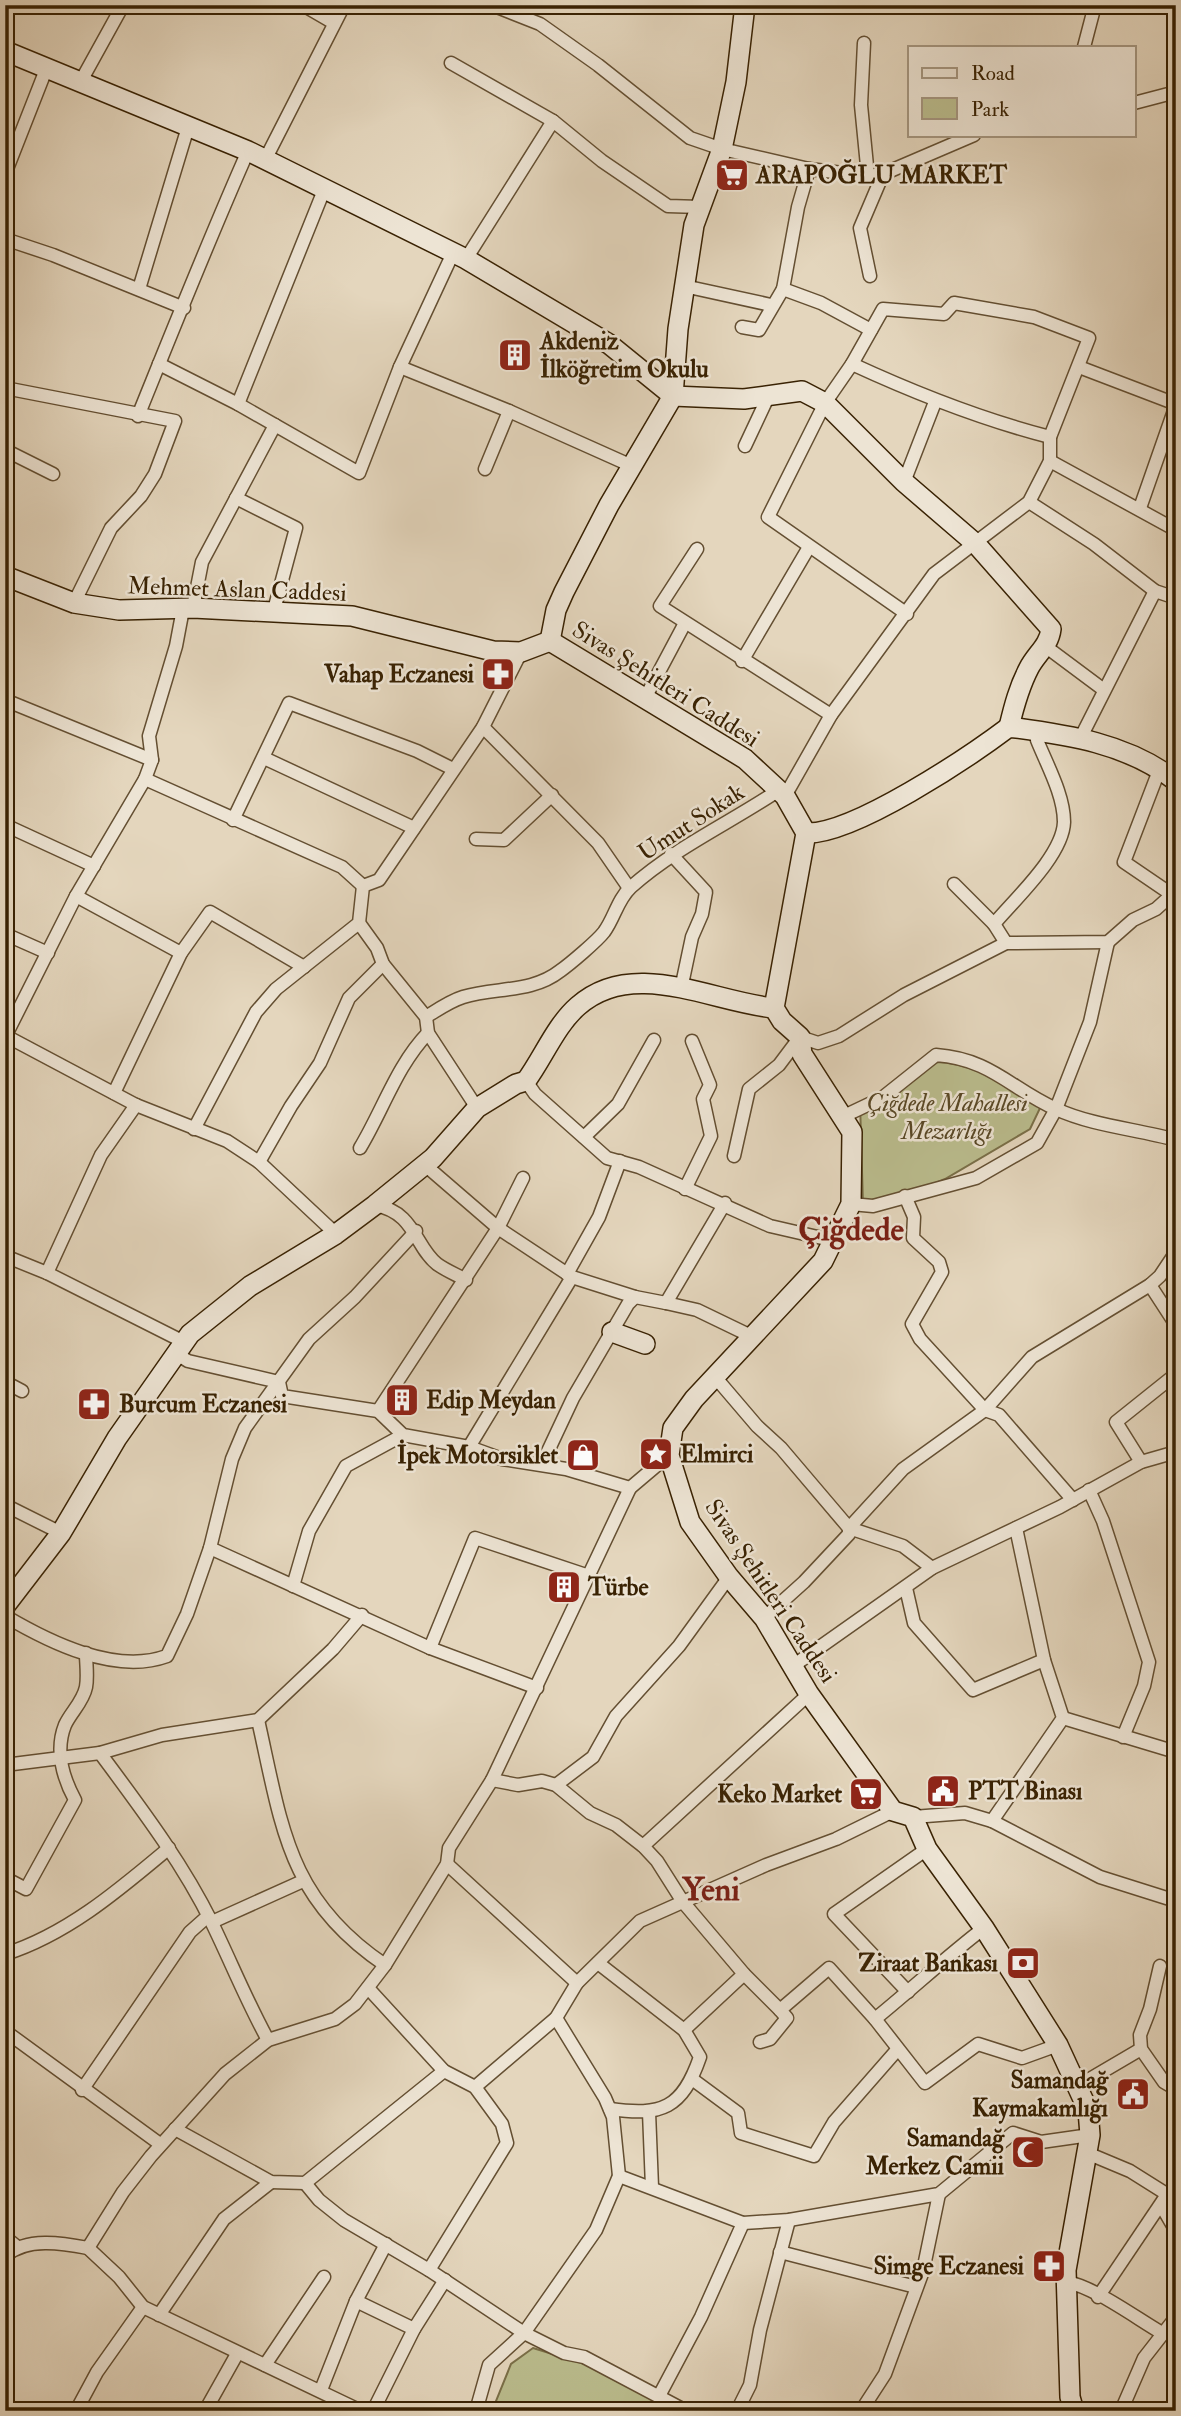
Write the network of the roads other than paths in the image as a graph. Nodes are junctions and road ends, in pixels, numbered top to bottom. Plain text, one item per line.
1 (123, 5) edge
2 (303, 5) edge
3 (344, 5) edge
4 (492, 5) edge
5 (745, 5) edge
6 (1095, 5) edge
7 (334, 23) junction
8 (864, 43) dead end
9 (1084, 46) edge
10 (5, 51) edge
11 (451, 64) dead end
12 (47, 67) junction
13 (81, 81) junction
14 (1176, 92) edge
15 (1136, 102) edge
16 (553, 121) junction
17 (188, 127) junction
18 (972, 136) edge
19 (722, 149) junction
20 (257, 155) junction
21 (809, 169) junction
22 (5, 174) edge
23 (883, 174) junction
24 (868, 176) junction
25 (324, 190) junction
26 (700, 207) junction
27 (5, 239) edge
28 (460, 256) junction
29 (870, 276) dead end
30 (684, 286) junction
31 (139, 289) junction
32 (783, 289) junction
33 (771, 305) junction
34 (184, 308) junction
35 (742, 327) dead end
36 (871, 330) junction
37 (159, 364) junction
38 (852, 364) junction
39 (400, 367) junction
40 (1079, 367) junction
41 (5, 388) edge
42 (673, 396) junction
43 (768, 397) junction
44 (935, 402) junction
45 (825, 403) junction
46 (238, 404) junction
47 (1176, 404) edge
48 (509, 411) junction
49 (138, 415) junction
50 (275, 425) junction
51 (1050, 437) junction
52 (744, 446) dead end
53 (5, 450) edge
54 (1051, 461) junction
55 (632, 466) junction
56 (485, 470) dead end
57 (53, 474) dead end
58 (904, 482) junction
59 (236, 498) junction
60 (1029, 502) junction
61 (1140, 508) junction
62 (1176, 530) edge
63 (976, 544) junction
64 (809, 547) junction
65 (697, 549) dead end
66 (5, 576) edge
67 (1155, 591) junction
68 (1176, 598) edge
69 (74, 603) junction
70 (188, 608) junction
71 (274, 610) junction
72 (908, 614) junction
73 (685, 623) junction
74 (550, 641) junction
75 (1045, 646) junction
76 (521, 652) junction
77 (742, 661) junction
78 (1104, 690) junction
79 (5, 700) edge
80 (644, 700) junction
81 (831, 715) junction
82 (483, 727) junction
83 (1009, 727) junction
84 (1037, 731) junction
85 (1081, 737) junction
86 (264, 758) junction
87 (152, 760) junction
88 (1160, 768) junction
89 (453, 769) junction
90 (145, 779) junction
91 (1176, 781) edge
92 (782, 793) junction
93 (552, 795) junction
94 (233, 820) junction
95 (5, 825) edge
96 (414, 828) junction
97 (806, 833) junction
98 (476, 839) dead end
99 (671, 854) junction
100 (94, 866) junction
101 (954, 884) dead end
102 (363, 886) junction
103 (629, 888) junction
104 (1173, 892) edge
105 (76, 896) junction
106 (359, 923) junction
107 (994, 924) junction
108 (5, 934) edge
109 (1108, 942) junction
110 (1006, 943) junction
111 (48, 953) junction
112 (181, 953) junction
113 (383, 964) junction
114 (304, 967) junction
115 (681, 989) junction
116 (774, 1008) junction
117 (426, 1017) junction
118 (428, 1033) junction
119 (6, 1037) edge
120 (800, 1037) junction
121 (654, 1040) dead end
122 (692, 1041) dead end
123 (526, 1081) junction
124 (114, 1093) junction
125 (136, 1105) junction
126 (477, 1108) junction
127 (1056, 1109) junction
128 (842, 1117) junction
129 (194, 1129) junction
130 (584, 1137) junction
131 (1176, 1140) edge
132 (360, 1148) dead end
133 (734, 1156) dead end
134 (620, 1161) junction
135 (259, 1162) junction
136 (425, 1165) junction
137 (523, 1178) dead end
138 (685, 1189) junction
139 (905, 1196) junction
140 (726, 1203) junction
141 (851, 1204) junction
142 (375, 1205) junction
143 (498, 1228) junction
144 (416, 1231) junction
145 (336, 1234) junction
146 (835, 1241) junction
147 (1176, 1252) edge
148 (5, 1256) edge
149 (47, 1273) junction
150 (570, 1276) junction
151 (466, 1280) junction
152 (1150, 1285) junction
153 (635, 1297) junction
154 (666, 1303) junction
155 (1176, 1325) edge
156 (612, 1332) junction
157 (753, 1337) junction
158 (645, 1344) dead end
159 (179, 1348) junction
160 (1176, 1374) edge
161 (716, 1378) junction
162 (5, 1382) edge
163 (279, 1382) junction
164 (22, 1391) dead end
165 (985, 1410) junction
166 (378, 1411) junction
167 (403, 1435) junction
168 (469, 1447) junction
169 (1176, 1452) edge
170 (669, 1454) junction
171 (1141, 1462) junction
172 (542, 1464) junction
173 (630, 1488) junction
174 (1089, 1490) junction
175 (1073, 1500) junction
176 (5, 1505) edge
177 (849, 1528) junction
178 (1016, 1528) junction
179 (61, 1533) junction
180 (210, 1548) junction
181 (932, 1568) junction
182 (589, 1576) junction
183 (729, 1577) junction
184 (293, 1586) junction
185 (906, 1588) junction
186 (5, 1606) edge
187 (362, 1615) junction
188 (5, 1616) edge
189 (764, 1618) junction
190 (429, 1648) junction
191 (86, 1653) junction
192 (1044, 1660) junction
193 (793, 1666) junction
194 (537, 1688) junction
195 (809, 1693) junction
196 (1063, 1718) junction
197 (258, 1720) junction
198 (1123, 1737) junction
199 (1176, 1752) edge
200 (100, 1753) junction
201 (61, 1758) junction
202 (5, 1765) edge
203 (492, 1780) junction
204 (556, 1785) junction
205 (893, 1811) junction
206 (913, 1816) junction
207 (992, 1821) junction
208 (643, 1846) junction
209 (169, 1848) junction
210 (927, 1849) junction
211 (447, 1864) junction
212 (5, 1878) edge
213 (303, 1881) junction
214 (1176, 1901) edge
215 (684, 1902) junction
216 (210, 1919) junction
217 (984, 1928) junction
218 (5, 1954) edge
219 (598, 1963) junction
220 (385, 1965) junction
221 (1160, 1965) dead end
222 (744, 1975) junction
223 (578, 1983) junction
224 (368, 1989) junction
225 (908, 1992) junction
226 (780, 2010) junction
227 (556, 2018) junction
228 (875, 2019) junction
229 (684, 2030) junction
230 (5, 2031) edge
231 (268, 2040) junction
232 (760, 2042) dead end
233 (1058, 2045) junction
234 (1141, 2049) junction
235 (897, 2050) junction
236 (444, 2071) junction
237 (692, 2079) junction
238 (1078, 2086) junction
239 (475, 2087) junction
240 (1176, 2089) edge
241 (82, 2090) junction
242 (610, 2109) junction
243 (649, 2112) junction
244 (175, 2129) junction
245 (160, 2144) junction
246 (1088, 2144) junction
247 (620, 2176) junction
248 (271, 2182) junction
249 (305, 2183) junction
250 (652, 2187) junction
251 (939, 2193) junction
252 (1164, 2199) junction
253 (789, 2220) junction
254 (743, 2223) junction
255 (1176, 2231) edge
256 (5, 2237) edge
257 (386, 2245) junction
258 (16, 2246) junction
259 (88, 2248) junction
260 (780, 2252) junction
261 (5, 2256) edge
262 (429, 2270) junction
263 (324, 2277) dead end
264 (445, 2280) junction
265 (1066, 2281) junction
266 (916, 2287) junction
267 (1098, 2297) junction
268 (356, 2301) junction
269 (143, 2307) junction
270 (159, 2315) junction
271 (1176, 2317) edge
272 (414, 2329) junction
273 (524, 2333) junction
274 (1162, 2333) junction
275 (237, 2354) junction
276 (265, 2365) junction
277 (321, 2390) junction
278 (335, 2396) junction
279 (660, 2396) junction
280 (76, 2411) edge
281 (205, 2411) edge
282 (336, 2411) edge
283 (361, 2411) edge
284 (373, 2411) edge
285 (476, 2411) edge
286 (686, 2411) edge
287 (737, 2411) edge
288 (861, 2411) edge
289 (1074, 2411) edge
290 (1121, 2411) edge

1 - 13 street
2 - 7 street
3 - 7 street
4 - 19 street
5 - 19 street
6 - 9 street
7 - 20 street
8 - 24 street
10 - 12 street
11 - 16 street
12 - 13 street
12 - 22 street
13 - 17 street
14 - 15 street
16 - 26 street
16 - 28 street
17 - 20 street
17 - 31 street
18 - 23 street
19 - 21 street
19 - 26 street
20 - 25 street
20 - 34 street
21 - 24 street
21 - 32 street
23 - 24 street
23 - 29 street
25 - 28 street
25 - 46 street
26 - 30 street
27 - 31 street
28 - 39 street
28 - 42 street
30 - 33 street
30 - 42 street
31 - 34 street
32 - 33 street
32 - 36 street
33 - 35 street
34 - 37 street
36 - 38 street
36 - 40 street
37 - 46 street
37 - 49 street
38 - 44 street
38 - 45 street
39 - 48 street
39 - 50 street
40 - 47 street
40 - 51 street
41 - 49 street
42 - 43 street
42 - 55 street
43 - 45 street
43 - 52 street
44 - 51 street
44 - 58 street
45 - 58 street
45 - 64 street
46 - 50 street
47 - 61 street
48 - 55 street
48 - 56 street
49 - 69 street
50 - 59 street
51 - 54 street
53 - 57 street
54 - 60 street
54 - 61 street
55 - 74 street
58 - 63 street
59 - 70 street
59 - 71 street
60 - 63 street, Umut Sokak
60 - 67 street
61 - 62 street
63 - 72 street, Umut Sokak
63 - 75 street
64 - 72 street
64 - 77 street
65 - 73 street
66 - 69 street, Mehmet Aslan Caddesi
67 - 68 street
67 - 78 street
69 - 70 street, Mehmet Aslan Caddesi
70 - 71 street, Mehmet Aslan Caddesi
70 - 87 street
71 - 76 street, Mehmet Aslan Caddesi
72 - 81 street, Umut Sokak
73 - 77 street
73 - 80 street
74 - 76 street, Mehmet Aslan Caddesi
74 - 80 street, Sivas Şehitleri Caddesi
75 - 78 street
75 - 83 street
76 - 82 street
77 - 81 street
78 - 85 street
79 - 87 street
80 - 92 street, Sivas Şehitleri Caddesi
81 - 92 street, Umut Sokak
82 - 89 street
82 - 93 street
83 - 84 street
83 - 97 street
84 - 85 street
84 - 107 street
85 - 88 street
86 - 89 street
86 - 94 street
86 - 96 street
87 - 90 street
88 - 91 street
88 - 104 street
89 - 96 street
90 - 94 street
90 - 100 street
92 - 97 street, Sivas Şehitleri Caddesi
92 - 99 street, Umut Sokak
93 - 98 street
93 - 103 street
94 - 102 street
95 - 100 street
96 - 102 street
97 - 116 street
99 - 103 street, Umut Sokak
99 - 115 street
100 - 105 street
101 - 107 street
102 - 106 street
103 - 117 street, Umut Sokak
104 - 109 street
105 - 111 street
105 - 112 street
106 - 113 street
106 - 114 street
107 - 110 street
108 - 111 street
109 - 110 street
109 - 127 street
110 - 120 street
111 - 119 street
112 - 114 street
112 - 124 street
113 - 117 street
113 - 135 street
114 - 129 street
115 - 116 street
115 - 123 street
116 - 120 street
117 - 118 street
118 - 126 street
118 - 132 street
119 - 124 street
120 - 128 street
120 - 133 street
121 - 130 street
122 - 138 street
123 - 126 street
123 - 130 street
124 - 125 street
125 - 129 street
125 - 149 street
126 - 136 street
127 - 128 street
127 - 131 street
127 - 139 street
128 - 141 street
129 - 135 street
130 - 134 street
134 - 138 street
134 - 150 street
135 - 145 street
136 - 142 street
136 - 143 street
137 - 143 street
138 - 140 street
139 - 141 street
139 - 165 street
140 - 146 street
140 - 154 street
141 - 146 street
142 - 144 street
142 - 145 street
143 - 150 street
143 - 151 street
144 - 151 street
144 - 163 street
145 - 159 street
146 - 157 street
147 - 152 street
148 - 149 street
149 - 159 street
150 - 153 street
150 - 168 street
151 - 166 street
152 - 155 street
152 - 165 street
153 - 154 street
153 - 156 street
154 - 157 street
156 - 158 street
156 - 172 street
157 - 161 street
159 - 163 street
159 - 179 street
160 - 171 street
161 - 170 street
161 - 177 street
162 - 164 street
163 - 166 street
163 - 180 street
165 - 175 street
165 - 177 street
166 - 167 street
167 - 168 street
167 - 184 street
168 - 172 street
169 - 171 street
170 - 173 street
170 - 183 street, Sivas Şehitleri Caddesi
171 - 174 street
172 - 173 street
173 - 182 street
174 - 175 street
174 - 198 street
175 - 178 street
176 - 179 street
177 - 181 street
177 - 189 street
178 - 181 street
178 - 192 street
179 - 186 street
180 - 184 street
180 - 191 street
181 - 185 street
182 - 190 street
182 - 194 street
183 - 189 street, Sivas Şehitleri Caddesi
183 - 204 street
184 - 187 street
185 - 192 street
185 - 193 street
187 - 190 street
187 - 197 street
188 - 191 street
189 - 193 street, Sivas Şehitleri Caddesi
190 - 194 street
191 - 201 street
192 - 196 street
193 - 195 street, Sivas Şehitleri Caddesi
194 - 203 street
195 - 205 street, Sivas Şehitleri Caddesi
195 - 208 street
196 - 198 street
196 - 207 street
197 - 200 street
197 - 213 street
198 - 199 street
200 - 201 street
200 - 209 street
201 - 202 street
201 - 212 street
203 - 204 street
203 - 211 street
204 - 208 street
205 - 206 street
205 - 215 street
206 - 207 street
206 - 210 street
207 - 214 street
208 - 215 street
209 - 216 street
209 - 218 street
210 - 217 street
210 - 225 street
211 - 220 street
211 - 223 street
213 - 216 street
213 - 220 street
215 - 219 street
215 - 222 street
216 - 231 street
216 - 241 street
217 - 225 street
217 - 233 street
219 - 223 street
219 - 229 street
220 - 224 street
221 - 234 street
222 - 226 street
222 - 229 street
223 - 227 street
224 - 231 street
224 - 236 street
225 - 228 street
226 - 228 street
226 - 232 street
227 - 239 street
227 - 242 street
228 - 235 street
229 - 237 street
230 - 241 street
231 - 244 street
233 - 235 street
233 - 238 street
234 - 238 street
234 - 240 street
235 - 237 street
236 - 239 street
236 - 249 street
237 - 243 street
238 - 246 street
239 - 262 street
241 - 245 street
242 - 243 street
242 - 247 street
243 - 250 street
244 - 245 street
244 - 248 street
245 - 259 street
246 - 251 street
246 - 252 street
246 - 265 street
247 - 250 street
247 - 273 street
248 - 249 street
248 - 270 street
249 - 257 street
250 - 254 street
251 - 253 street
251 - 266 street
252 - 255 street
252 - 267 street
253 - 254 street
253 - 260 street
254 - 279 street
256 - 258 street
257 - 262 street
257 - 268 street
258 - 259 street
258 - 261 street
259 - 269 street
260 - 266 street
260 - 287 street
262 - 264 street
263 - 276 street
264 - 272 street
264 - 273 street
265 - 267 street
265 - 289 street
266 - 288 street
267 - 274 street
268 - 272 street
268 - 277 street
269 - 270 street
269 - 280 street
270 - 275 street
271 - 274 street
272 - 284 street
273 - 279 street
273 - 285 street
274 - 290 street
275 - 276 street
275 - 281 street
276 - 277 street
277 - 278 street
278 - 282 street
278 - 283 street
279 - 286 street

